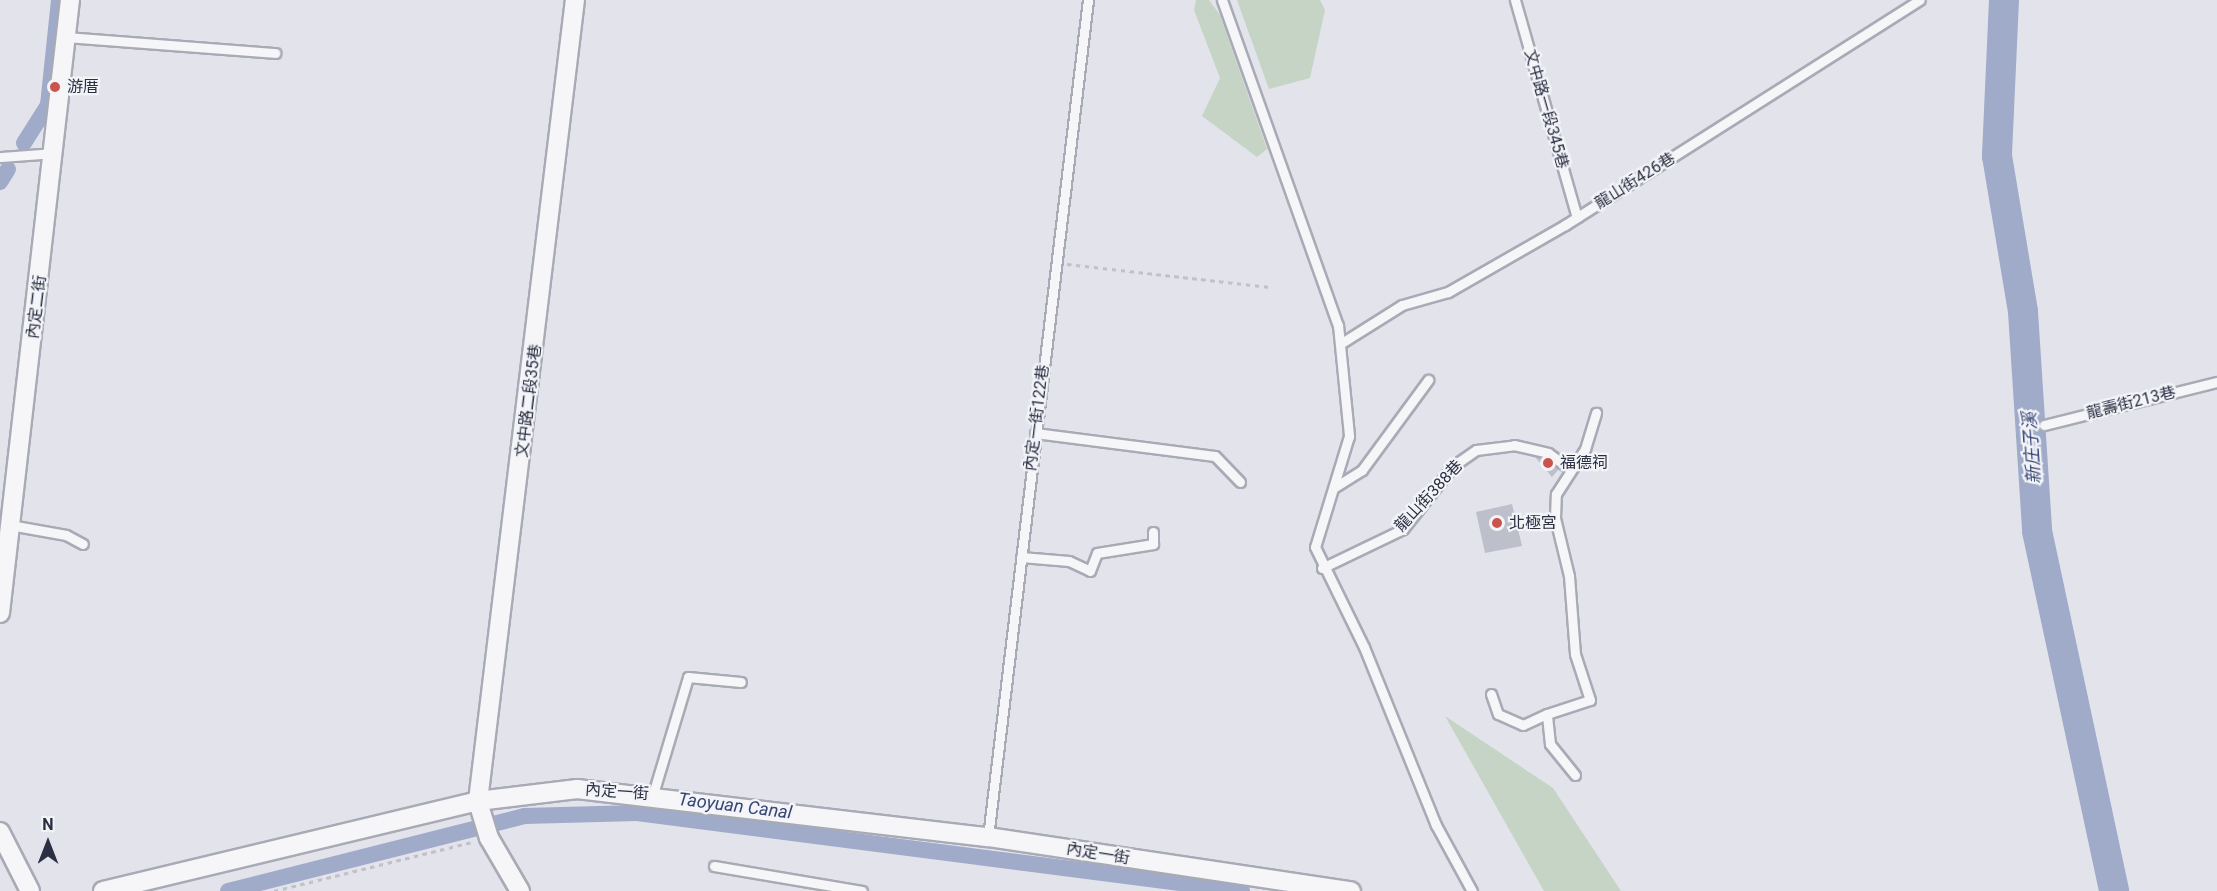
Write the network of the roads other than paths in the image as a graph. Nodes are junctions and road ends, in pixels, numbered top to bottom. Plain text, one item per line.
1 (70, 0) edge
2 (575, 0) edge
3 (1088, 0) edge
4 (1222, 0) edge
5 (1515, 0) edge
6 (1920, 0) edge
7 (67, 37) junction
8 (275, 53) dead end
9 (56, 153) junction
10 (0, 157) edge
11 (1577, 217) junction
12 (1340, 344) junction
13 (1428, 380) dead end
14 (2217, 382) edge
15 (1596, 413) dead end
16 (2044, 424) dead end
17 (1035, 433) junction
18 (1570, 469) junction
19 (1240, 482) dead end
20 (1335, 487) junction
21 (10, 525) junction
22 (1153, 532) dead end
23 (83, 544) dead end
24 (1020, 557) junction
25 (1322, 568) junction
26 (0, 613) edge
27 (741, 682) dead end
28 (1491, 693) dead end
29 (1547, 714) junction
30 (1575, 775) dead end
31 (653, 794) junction
32 (478, 801) junction
33 (0, 832) edge
34 (988, 837) junction
35 (714, 866) dead end
36 (801, 881) junction
37 (30, 891) edge
38 (103, 891) edge
39 (520, 891) edge
40 (796, 891) edge
41 (862, 891) edge
42 (1351, 891) edge
43 (1472, 891) edge

1 - 7 street, 內定二街
2 - 32 street, 文中路二段35巷
3 - 17 lane, 內定一街122巷
4 - 12 lane
5 - 11 lane, 文中路一段345巷
6 - 11 lane, 龍山街426巷
7 - 8 lane
7 - 9 street, 內定二街
9 - 10 lane
9 - 21 street, 內定二街
11 - 12 lane, 龍山街426巷
12 - 20 lane
13 - 20 lane
14 - 16 lane, 龍壽街213巷
15 - 18 lane
17 - 19 lane
17 - 24 lane, 內定一街122巷
18 - 25 lane, 龍山街388巷
18 - 29 lane
20 - 25 lane
21 - 23 lane
21 - 26 street, 內定二街
22 - 24 lane
24 - 34 lane, 內定一街122巷
25 - 43 lane
27 - 31 lane
28 - 29 lane
29 - 30 lane
31 - 32 street, 內定一街
31 - 34 street, 內定一街
32 - 38 street, 內定一街
32 - 39 street
33 - 37 street
34 - 42 street, 內定一街
35 - 36 lane
36 - 40 lane
36 - 41 lane

